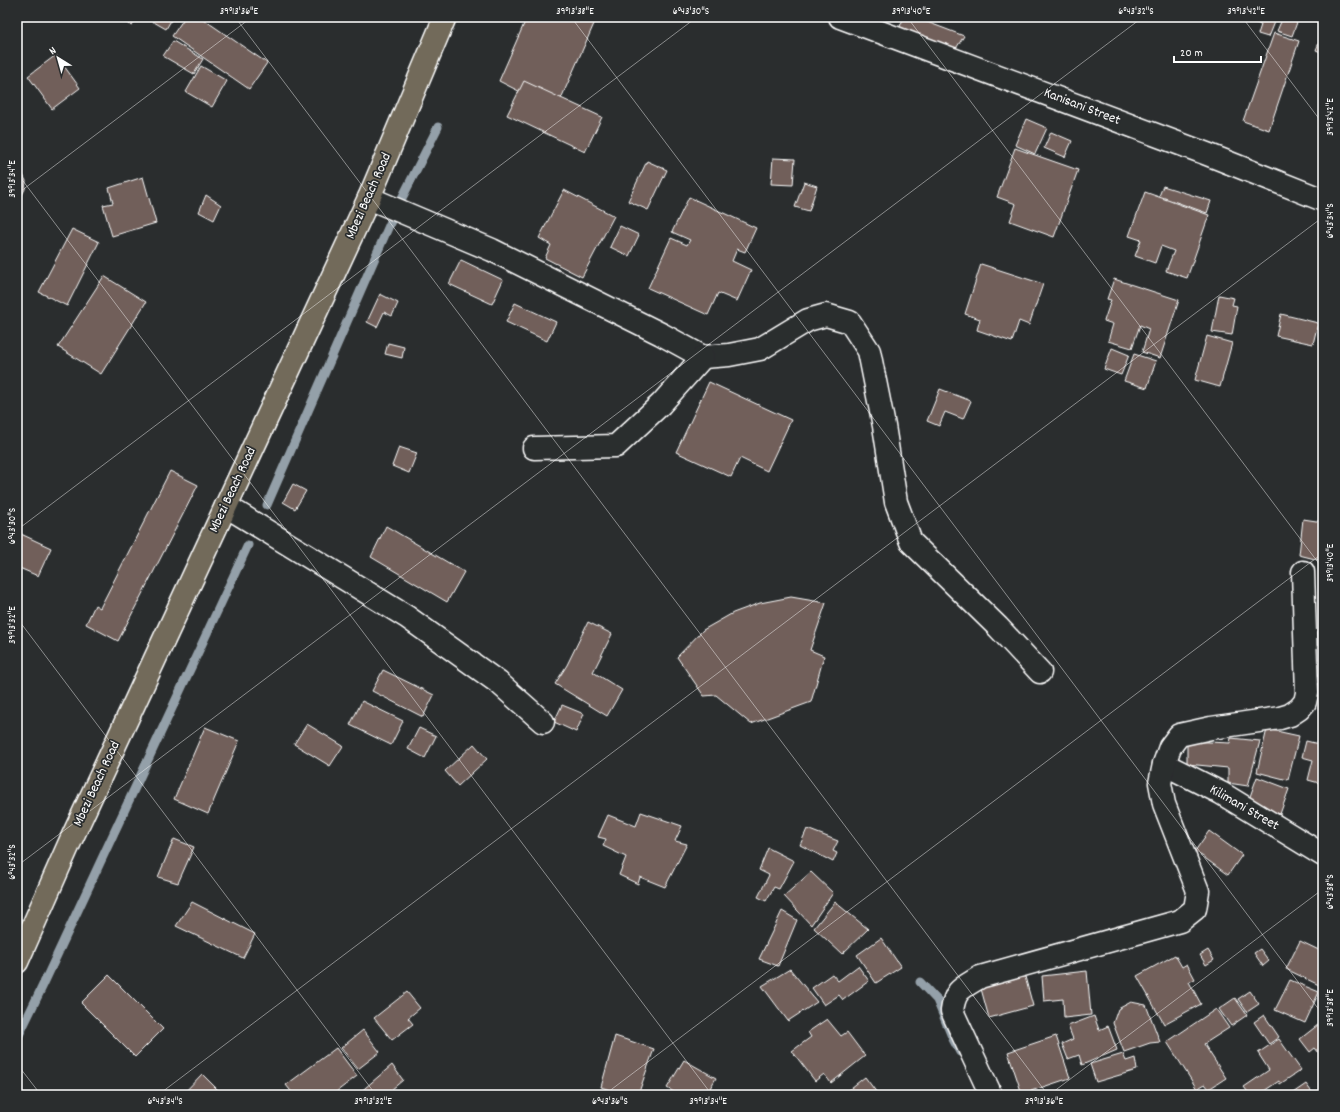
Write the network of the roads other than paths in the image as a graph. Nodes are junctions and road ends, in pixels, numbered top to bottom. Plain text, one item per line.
1 (445, 17) edge
2 (840, 17) edge
3 (369, 198) junction
4 (1323, 200) edge
5 (703, 357) junction
6 (534, 448) dead end
7 (226, 506) junction
8 (1303, 572) dead end
9 (1040, 672) dead end
10 (543, 722) dead end
11 (1164, 764) junction
12 (1323, 855) edge
13 (17, 962) edge
14 (991, 1095) edge

1 - 3 main road, Mbezi Beach Road
2 - 4 street, Kanisani Street
3 - 5 street
3 - 7 main road, Mbezi Beach Road
5 - 6 street
5 - 9 street
7 - 10 street
7 - 13 main road, Mbezi Beach Road
8 - 11 street
11 - 12 street, Kilimani Street
11 - 14 street

